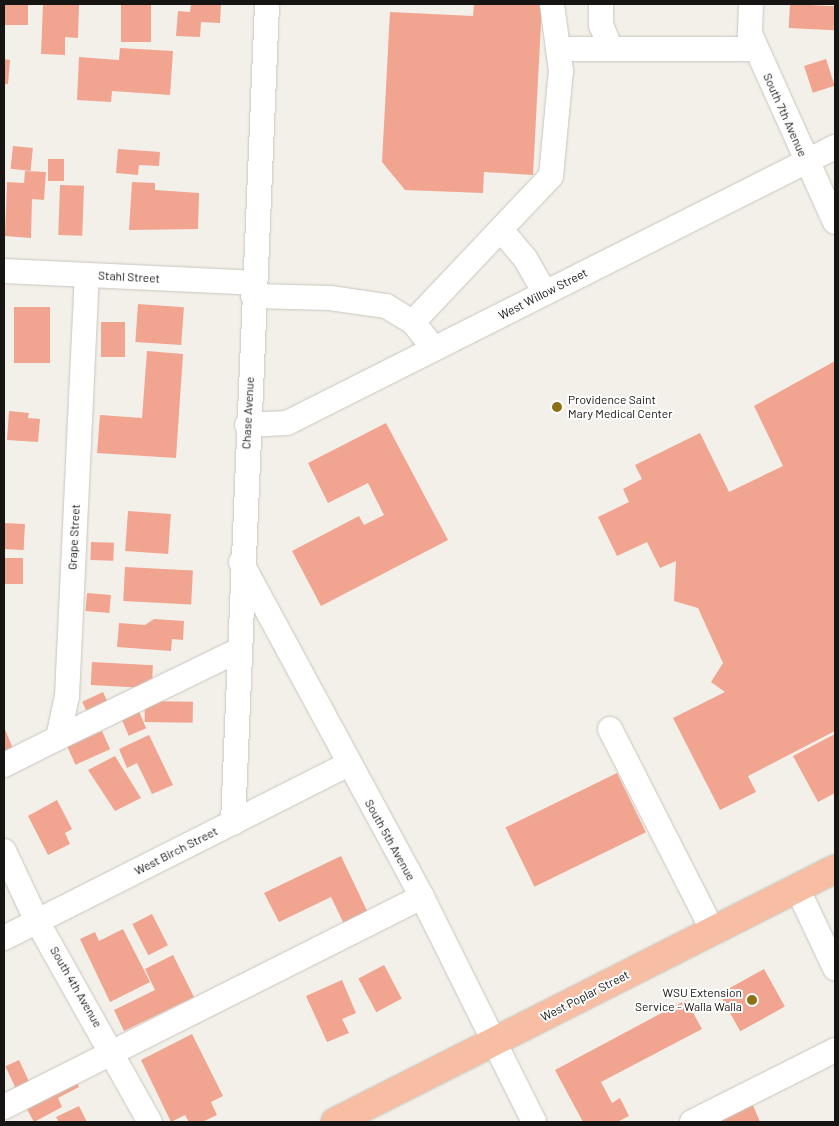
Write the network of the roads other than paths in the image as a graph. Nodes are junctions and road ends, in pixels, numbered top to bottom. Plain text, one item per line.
1 (267, 4) edge
2 (552, 4) edge
3 (601, 4) edge
4 (751, 4) edge
5 (558, 49) junction
6 (611, 49) junction
7 (756, 49) junction
8 (835, 147) edge
9 (806, 162) junction
10 (835, 222) edge
11 (502, 231) junction
12 (4, 271) edge
13 (87, 275) junction
14 (254, 290) junction
15 (545, 294) junction
16 (413, 322) junction
17 (434, 349) junction
18 (247, 425) junction
19 (241, 561) junction
20 (237, 651) junction
21 (610, 728) dead end
22 (58, 738) junction
23 (349, 764) junction
24 (4, 765) edge
25 (233, 823) junction
26 (4, 851) edge
27 (835, 869) edge
28 (798, 888) junction
29 (422, 897) junction
30 (37, 921) junction
31 (713, 931) junction
32 (4, 938) edge
33 (835, 968) edge
34 (494, 1042) junction
35 (835, 1050) edge
36 (114, 1052) junction
37 (4, 1107) edge
38 (150, 1122) edge
39 (335, 1122) edge
40 (534, 1122) edge
41 (692, 1122) edge

1 - 14 street, Chase Avenue
2 - 5 street
3 - 6 street
4 - 7 street, South 7th Avenue
5 - 6 street
5 - 11 street
6 - 7 street
7 - 9 street, South 7th Avenue
8 - 9 street, West Willow Street
9 - 10 street, South 7th Avenue
9 - 15 street, West Willow Street
11 - 15 street
11 - 16 street
12 - 13 street, Stahl Street
13 - 14 street, Stahl Street
13 - 22 street, Grape Street
14 - 16 street, Stahl Street
14 - 18 street, Chase Avenue
15 - 17 street, West Willow Street
16 - 17 street
17 - 18 street, West Willow Street
18 - 19 street, Chase Avenue
19 - 20 street, Chase Avenue
19 - 23 street, South 5th Avenue
20 - 22 street
20 - 25 street, Chase Avenue
21 - 31 street
22 - 24 street
23 - 25 street, West Birch Street
23 - 29 street, South 5th Avenue
25 - 30 street, West Birch Street
26 - 30 street, South 4th Avenue
27 - 28 main road, West Poplar Street
28 - 31 main road, West Poplar Street
28 - 33 street
29 - 34 street, South 5th Avenue
29 - 36 street
30 - 32 street, West Birch Street
30 - 36 street, South 4th Avenue
31 - 34 main road, West Poplar Street
34 - 39 main road, West Poplar Street
34 - 40 street, South 5th Avenue
35 - 41 street
36 - 37 street
36 - 38 street, South 4th Avenue

